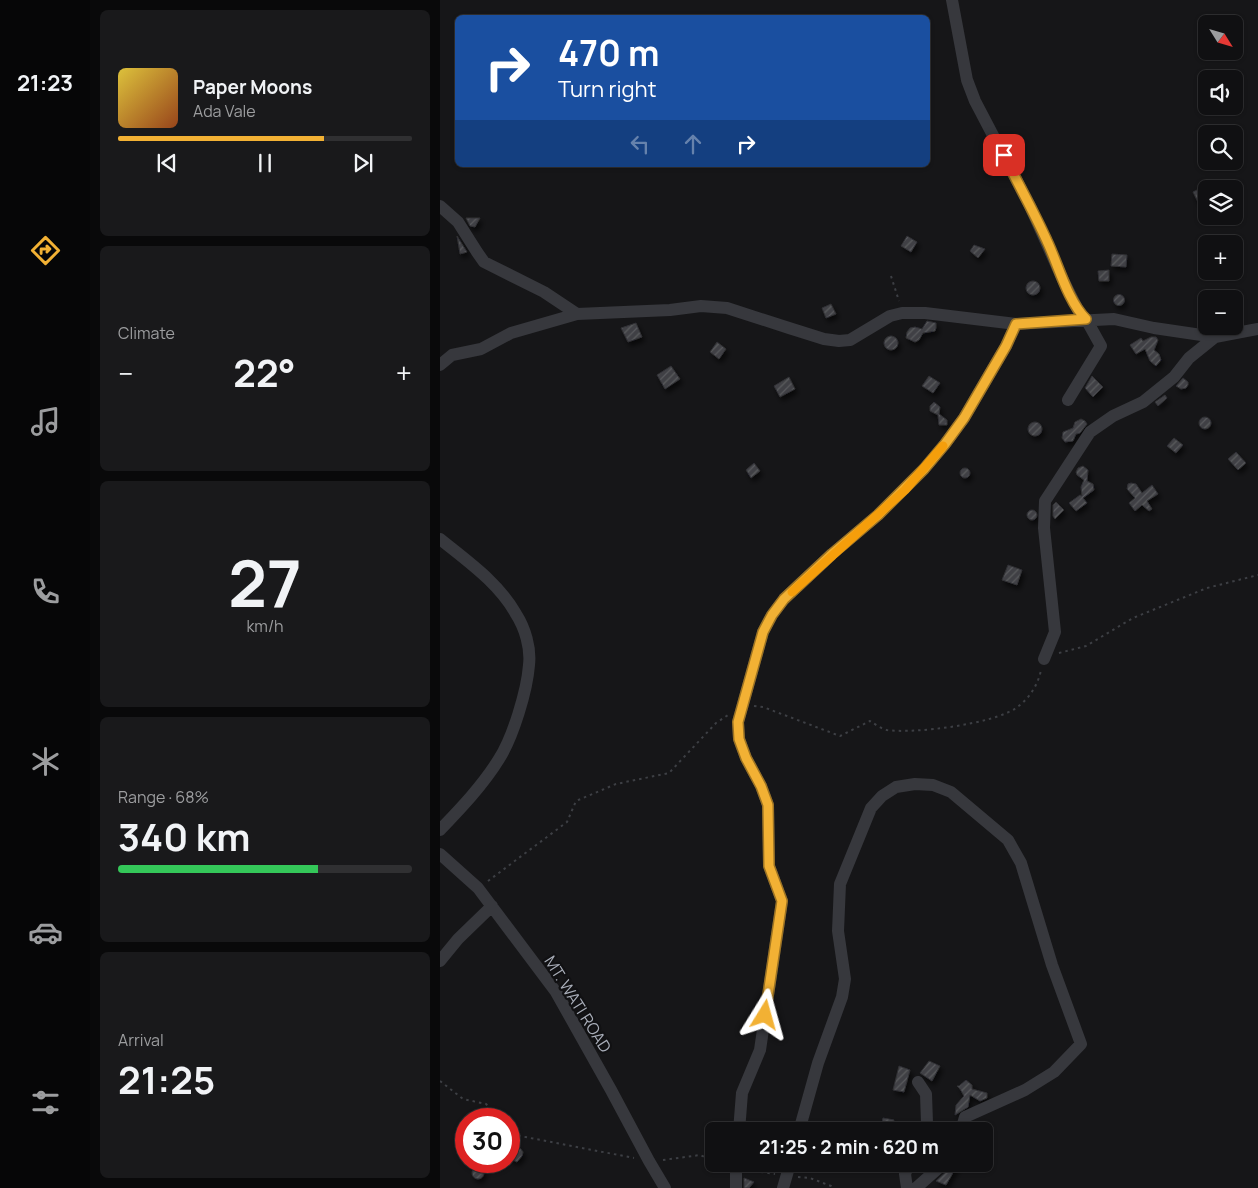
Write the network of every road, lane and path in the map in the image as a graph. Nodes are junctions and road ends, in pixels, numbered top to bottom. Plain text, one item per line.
1 (952, 0) edge
2 (440, 206) edge
3 (891, 276) dead end
4 (902, 313) junction
5 (577, 314) junction
6 (1086, 319) junction
7 (1016, 324) junction
8 (1258, 329) edge
9 (1215, 337) junction
10 (440, 365) edge
11 (1068, 400) dead end
12 (440, 539) edge
13 (1258, 575) edge
14 (1044, 659) junction
15 (743, 704) junction
16 (440, 830) edge
17 (440, 854) edge
18 (478, 888) junction
19 (492, 906) junction
20 (440, 961) edge
21 (440, 1081) edge
22 (918, 1082) dead end
23 (490, 1108) edge
24 (740, 1122) edge
25 (802, 1122) edge
26 (927, 1122) edge
27 (964, 1122) edge
28 (520, 1136) edge
29 (705, 1157) edge
30 (649, 1161) junction
31 (736, 1172) edge
32 (788, 1172) edge
33 (906, 1172) edge
34 (934, 1172) edge
35 (665, 1188) edge
36 (736, 1188) edge
37 (783, 1188) edge
38 (907, 1188) edge
39 (916, 1188) edge

1 - 6 street
2 - 5 street
3 - 4 path
4 - 5 street
4 - 7 street
5 - 10 street
6 - 7 street
6 - 9 street
6 - 11 street
7 - 15 street
8 - 9 street
9 - 14 street
12 - 16 street
13 - 14 path
14 - 15 path
15 - 18 path
15 - 24 street
17 - 18 street, MT. WATI ROAD
18 - 19 street, MT. WATI ROAD
19 - 20 street
19 - 30 street, MT. WATI ROAD
21 - 23 path
22 - 26 street
25 - 27 street
28 - 30 path
29 - 30 path
30 - 35 street, MT. WATI ROAD
31 - 36 street
32 - 37 street
33 - 38 street
34 - 39 street

